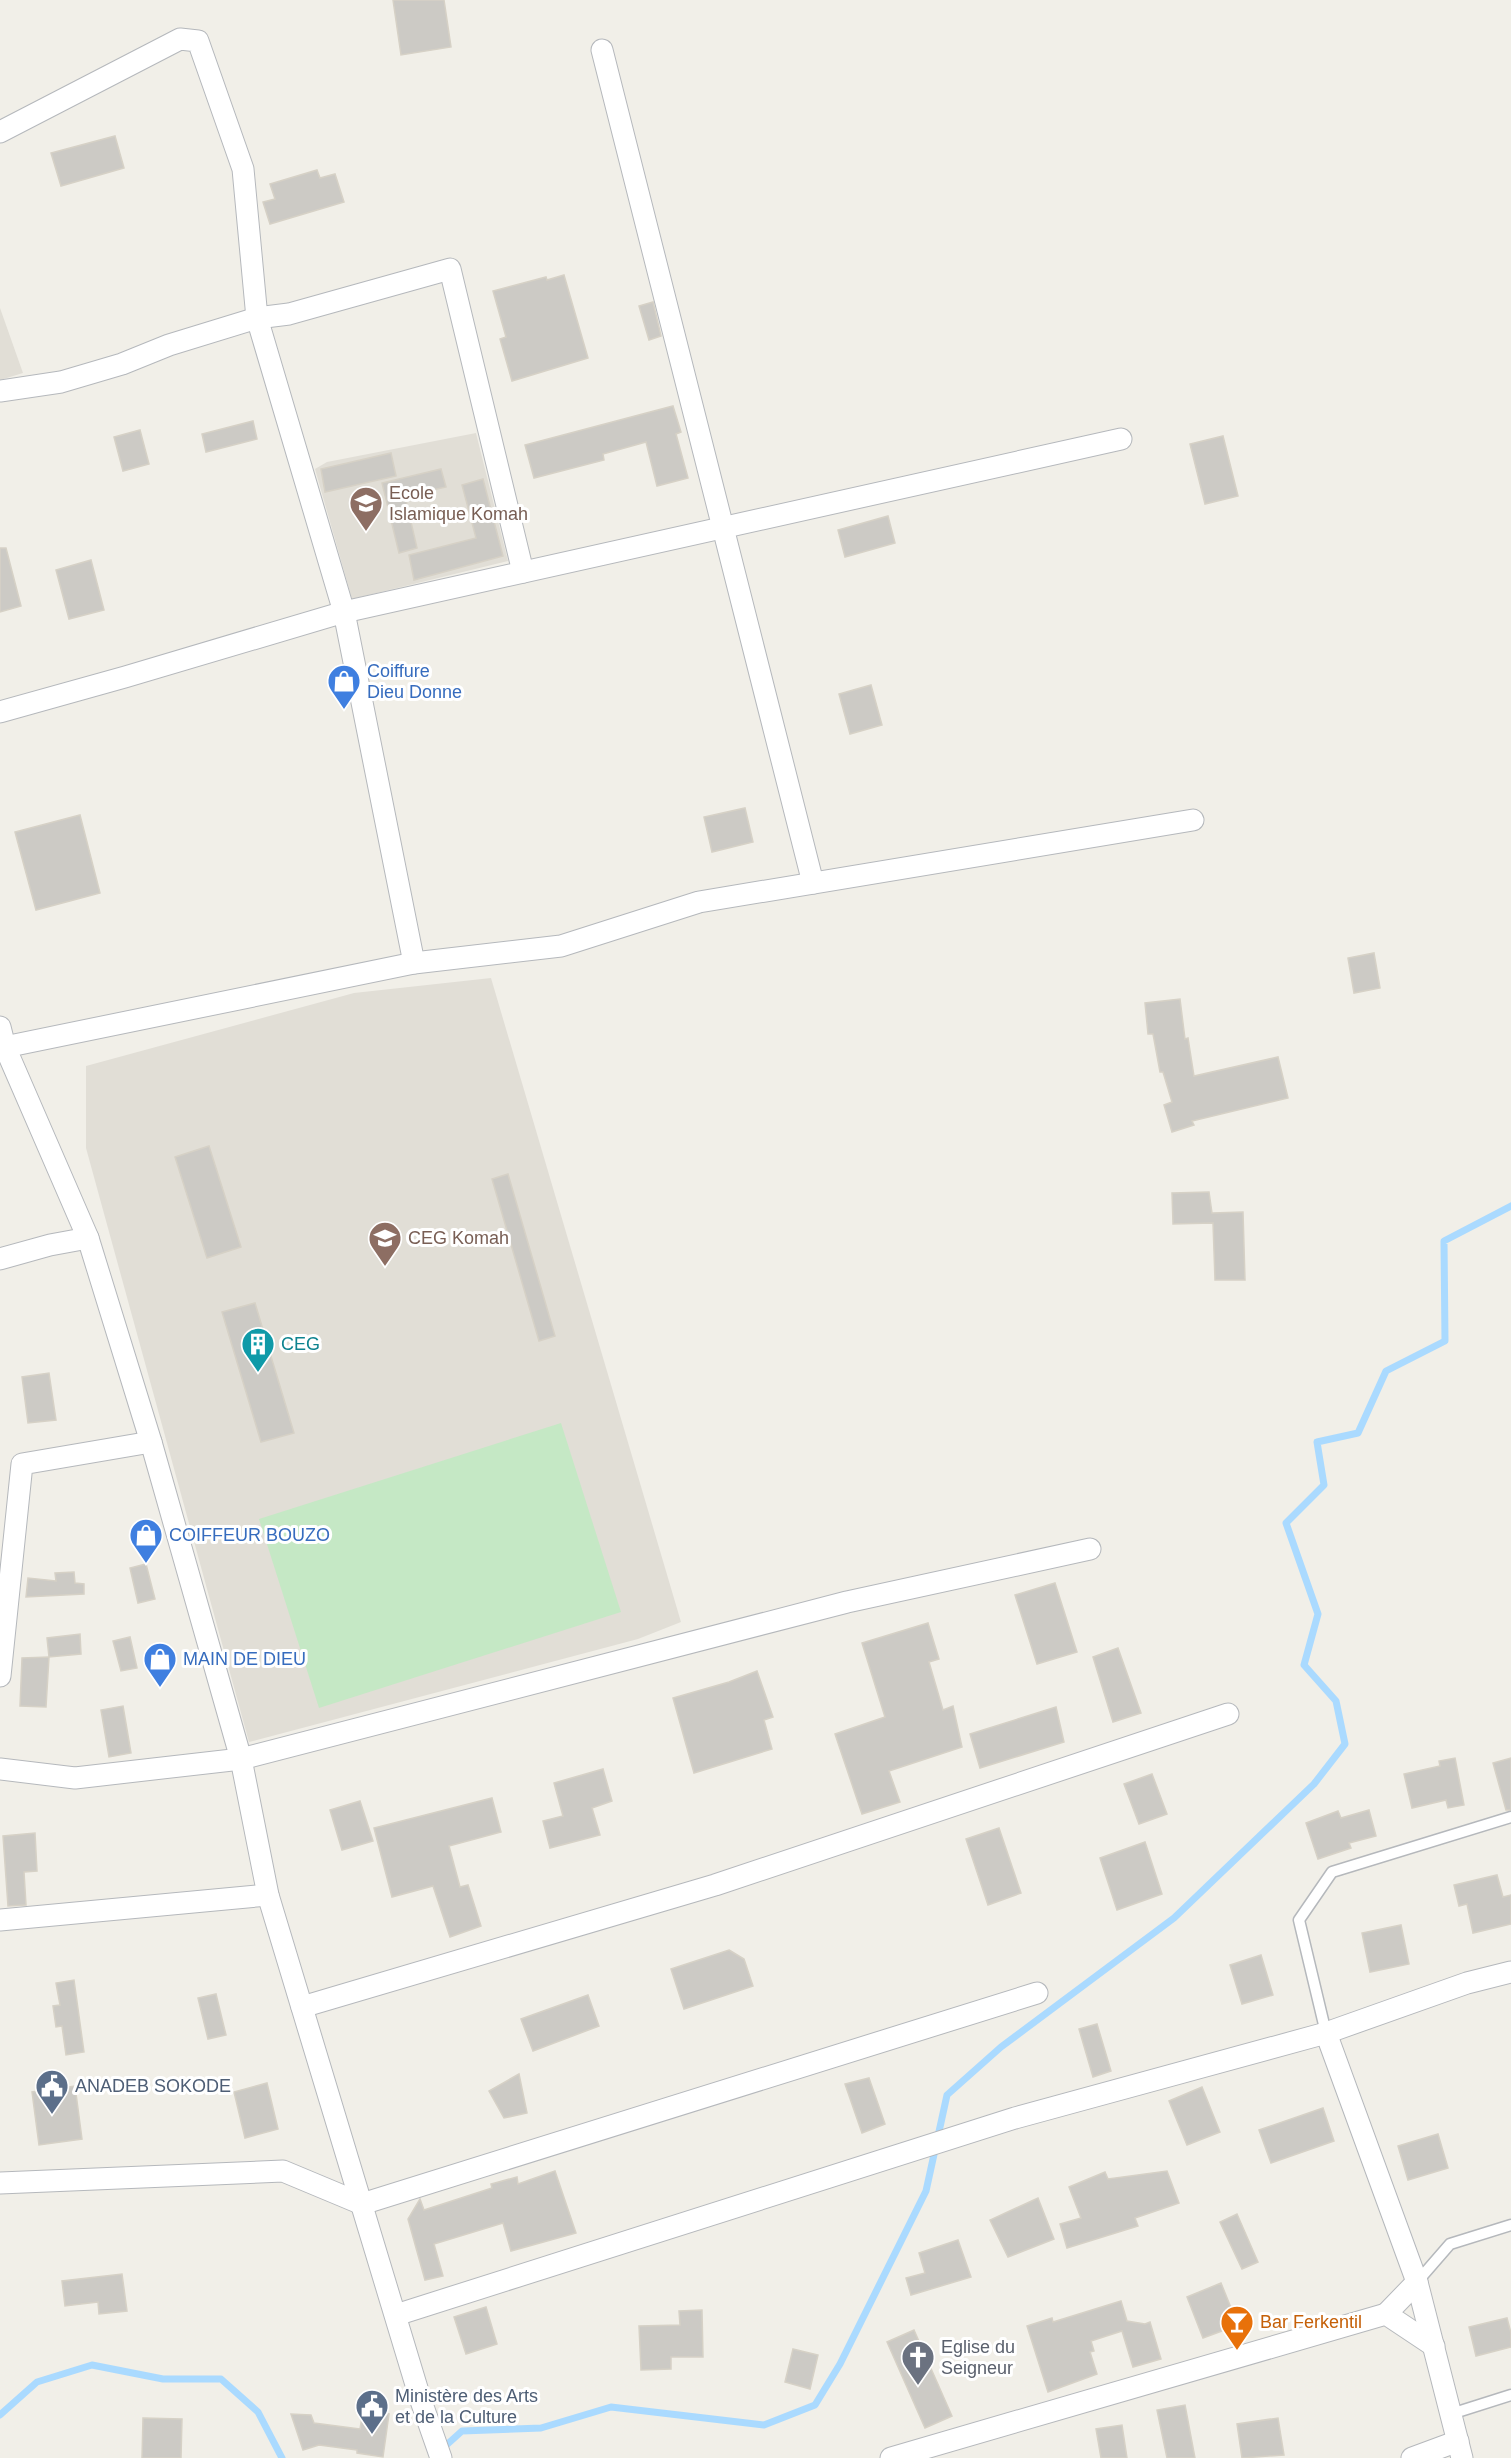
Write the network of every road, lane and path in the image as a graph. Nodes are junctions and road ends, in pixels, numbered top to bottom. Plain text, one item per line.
1 (602, 50) dead end
2 (0, 132) edge
3 (257, 318) junction
4 (0, 391) edge
5 (1121, 439) dead end
6 (723, 528) junction
7 (523, 573) junction
8 (344, 612) junction
9 (0, 712) edge
10 (1193, 820) dead end
11 (813, 883) junction
12 (414, 963) junction
13 (2, 1041) edge
14 (87, 1238) junction
15 (0, 1259) edge
16 (151, 1442) junction
17 (1090, 1549) dead end
18 (0, 1676) edge
19 (1228, 1714) dead end
20 (241, 1759) junction
21 (0, 1769) edge
22 (1511, 1817) edge
23 (268, 1895) junction
24 (0, 1920) edge
25 (1511, 1972) edge
26 (1037, 1993) dead end
27 (302, 2007) junction
28 (1326, 2033) junction
29 (0, 2183) edge
30 (362, 2204) junction
31 (1511, 2225) edge
32 (1417, 2282) junction
33 (1386, 2314) junction
34 (396, 2315) junction
35 (1434, 2346) junction
36 (1511, 2395) edge
37 (1451, 2414) junction
38 (1460, 2450) edge
39 (438, 2451) edge
40 (891, 2458) edge
41 (1412, 2458) edge

1 - 6 street
2 - 3 street
3 - 4 street
3 - 7 street
3 - 8 street
5 - 6 street
6 - 7 street
6 - 11 street
7 - 8 street
8 - 9 street
8 - 12 street
10 - 11 street
11 - 12 street
12 - 13 street
13 - 14 street
14 - 15 street
14 - 16 street
16 - 18 street
16 - 20 street
17 - 20 street
19 - 27 street
20 - 21 street
20 - 23 street
22 - 28 lane
23 - 24 street
23 - 27 street
25 - 28 street
26 - 30 street
27 - 30 street
28 - 32 street
28 - 34 street
29 - 30 street
30 - 34 street
31 - 32 lane
32 - 33 street
32 - 35 street
33 - 35 street
33 - 40 street
34 - 39 street
35 - 37 street
36 - 37 lane
37 - 38 street
38 - 41 street

